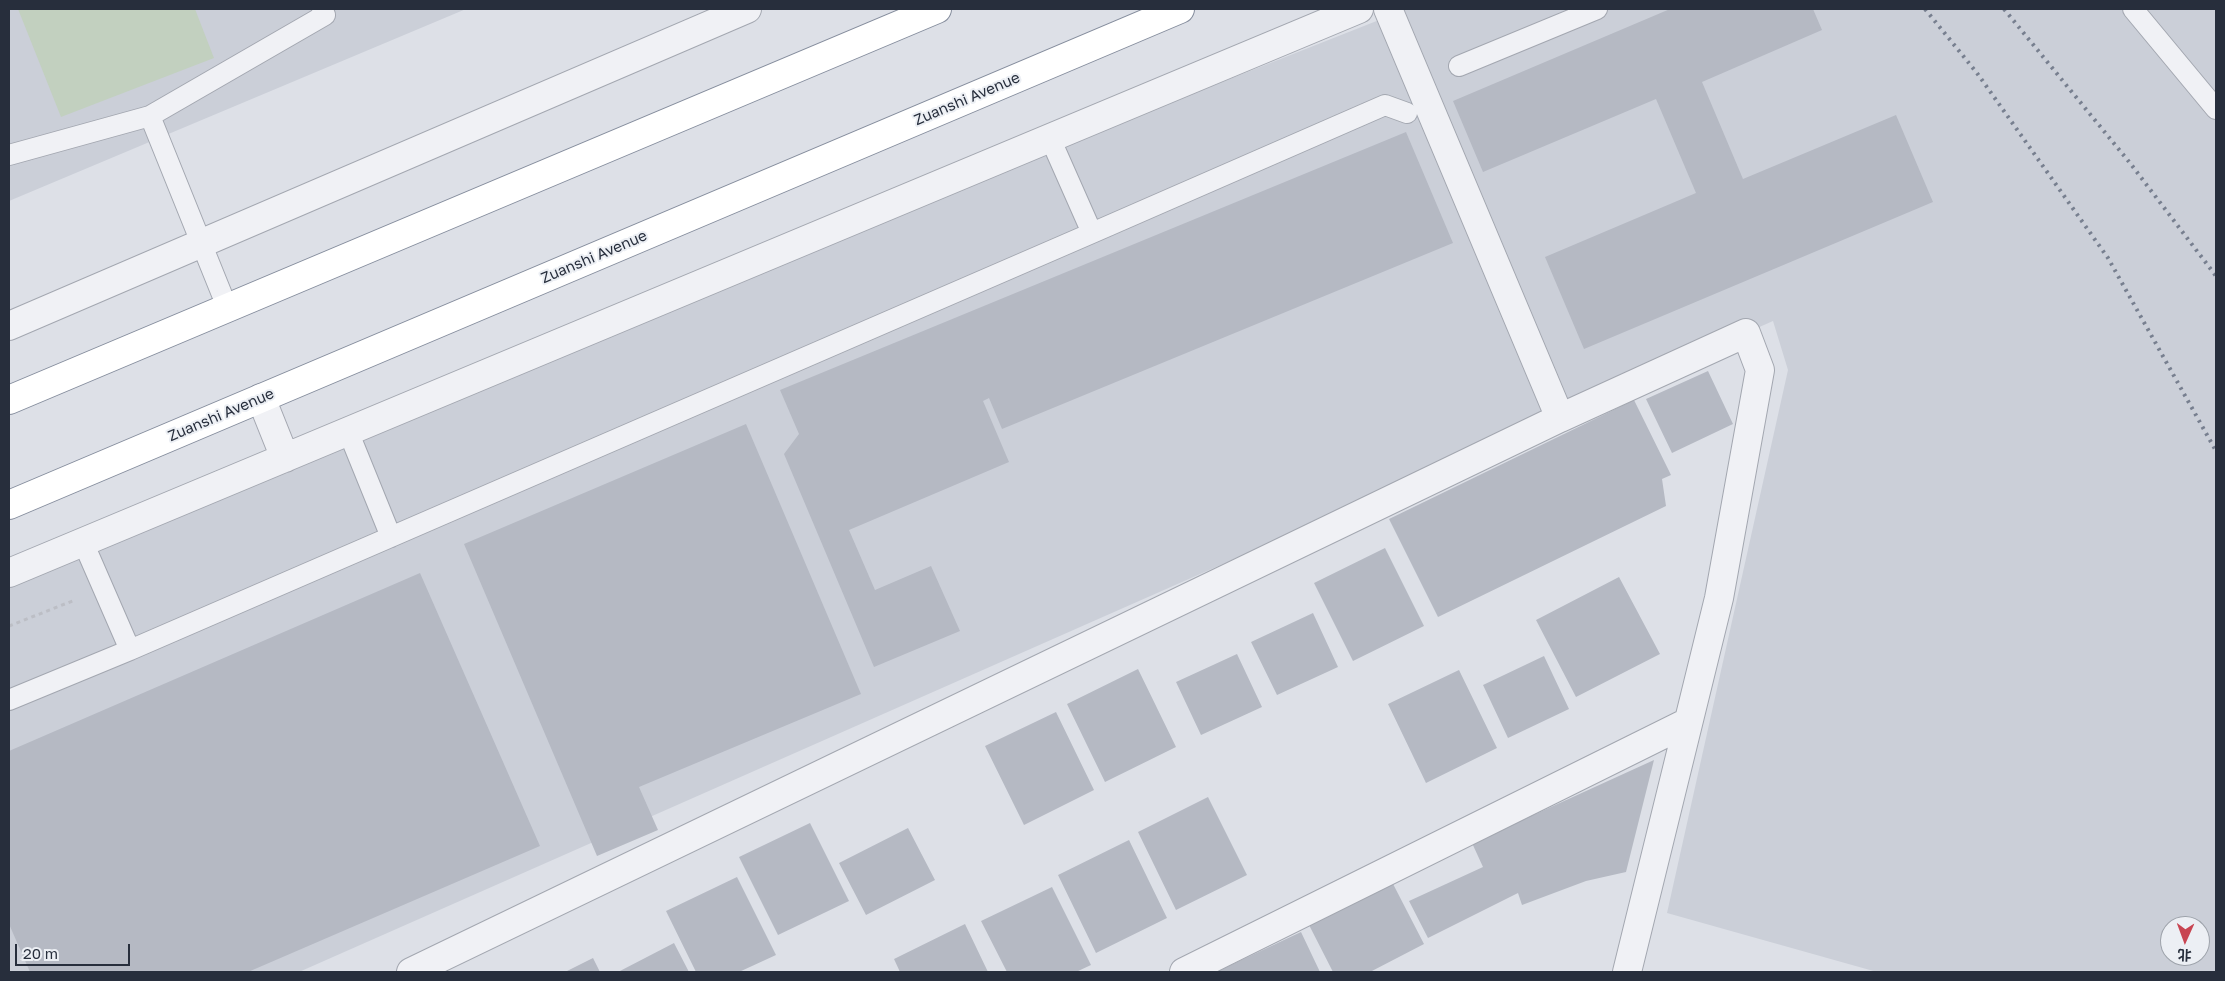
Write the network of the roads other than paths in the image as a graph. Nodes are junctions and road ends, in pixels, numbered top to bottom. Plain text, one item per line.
1 (322, 9) edge
2 (748, 9) edge
3 (937, 9) edge
4 (1180, 9) edge
5 (1359, 9) edge
6 (1388, 9) edge
7 (1597, 9) edge
8 (2133, 9) edge
9 (1459, 66) dead end
10 (2216, 109) edge
11 (1407, 113) dead end
12 (150, 116) junction
13 (1050, 138) junction
14 (9, 155) edge
15 (1092, 233) junction
16 (201, 244) junction
17 (226, 307) junction
18 (9, 326) edge
19 (261, 398) junction
20 (9, 400) edge
21 (1560, 418) junction
22 (348, 432) junction
23 (285, 458) junction
24 (9, 505) edge
25 (391, 536) junction
26 (83, 542) junction
27 (9, 573) edge
28 (130, 650) junction
29 (9, 700) edge
30 (1688, 722) junction
31 (411, 972) edge
32 (1184, 972) edge
33 (1627, 972) edge

1 - 12 lane
2 - 16 street
3 - 17 highway
4 - 19 highway, Zuanshi Avenue
5 - 13 street
6 - 21 street
7 - 9 lane
8 - 10 lane
11 - 15 lane
12 - 14 lane
12 - 16 lane
13 - 15 lane
13 - 22 street
15 - 25 lane
16 - 17 lane
16 - 18 street
17 - 20 highway
19 - 23 street
19 - 24 highway, Zuanshi Avenue
21 - 30 street
21 - 31 street
22 - 23 street
22 - 25 lane
23 - 26 street
25 - 28 lane
26 - 27 street
26 - 28 lane
28 - 29 lane
30 - 32 street
30 - 33 street

